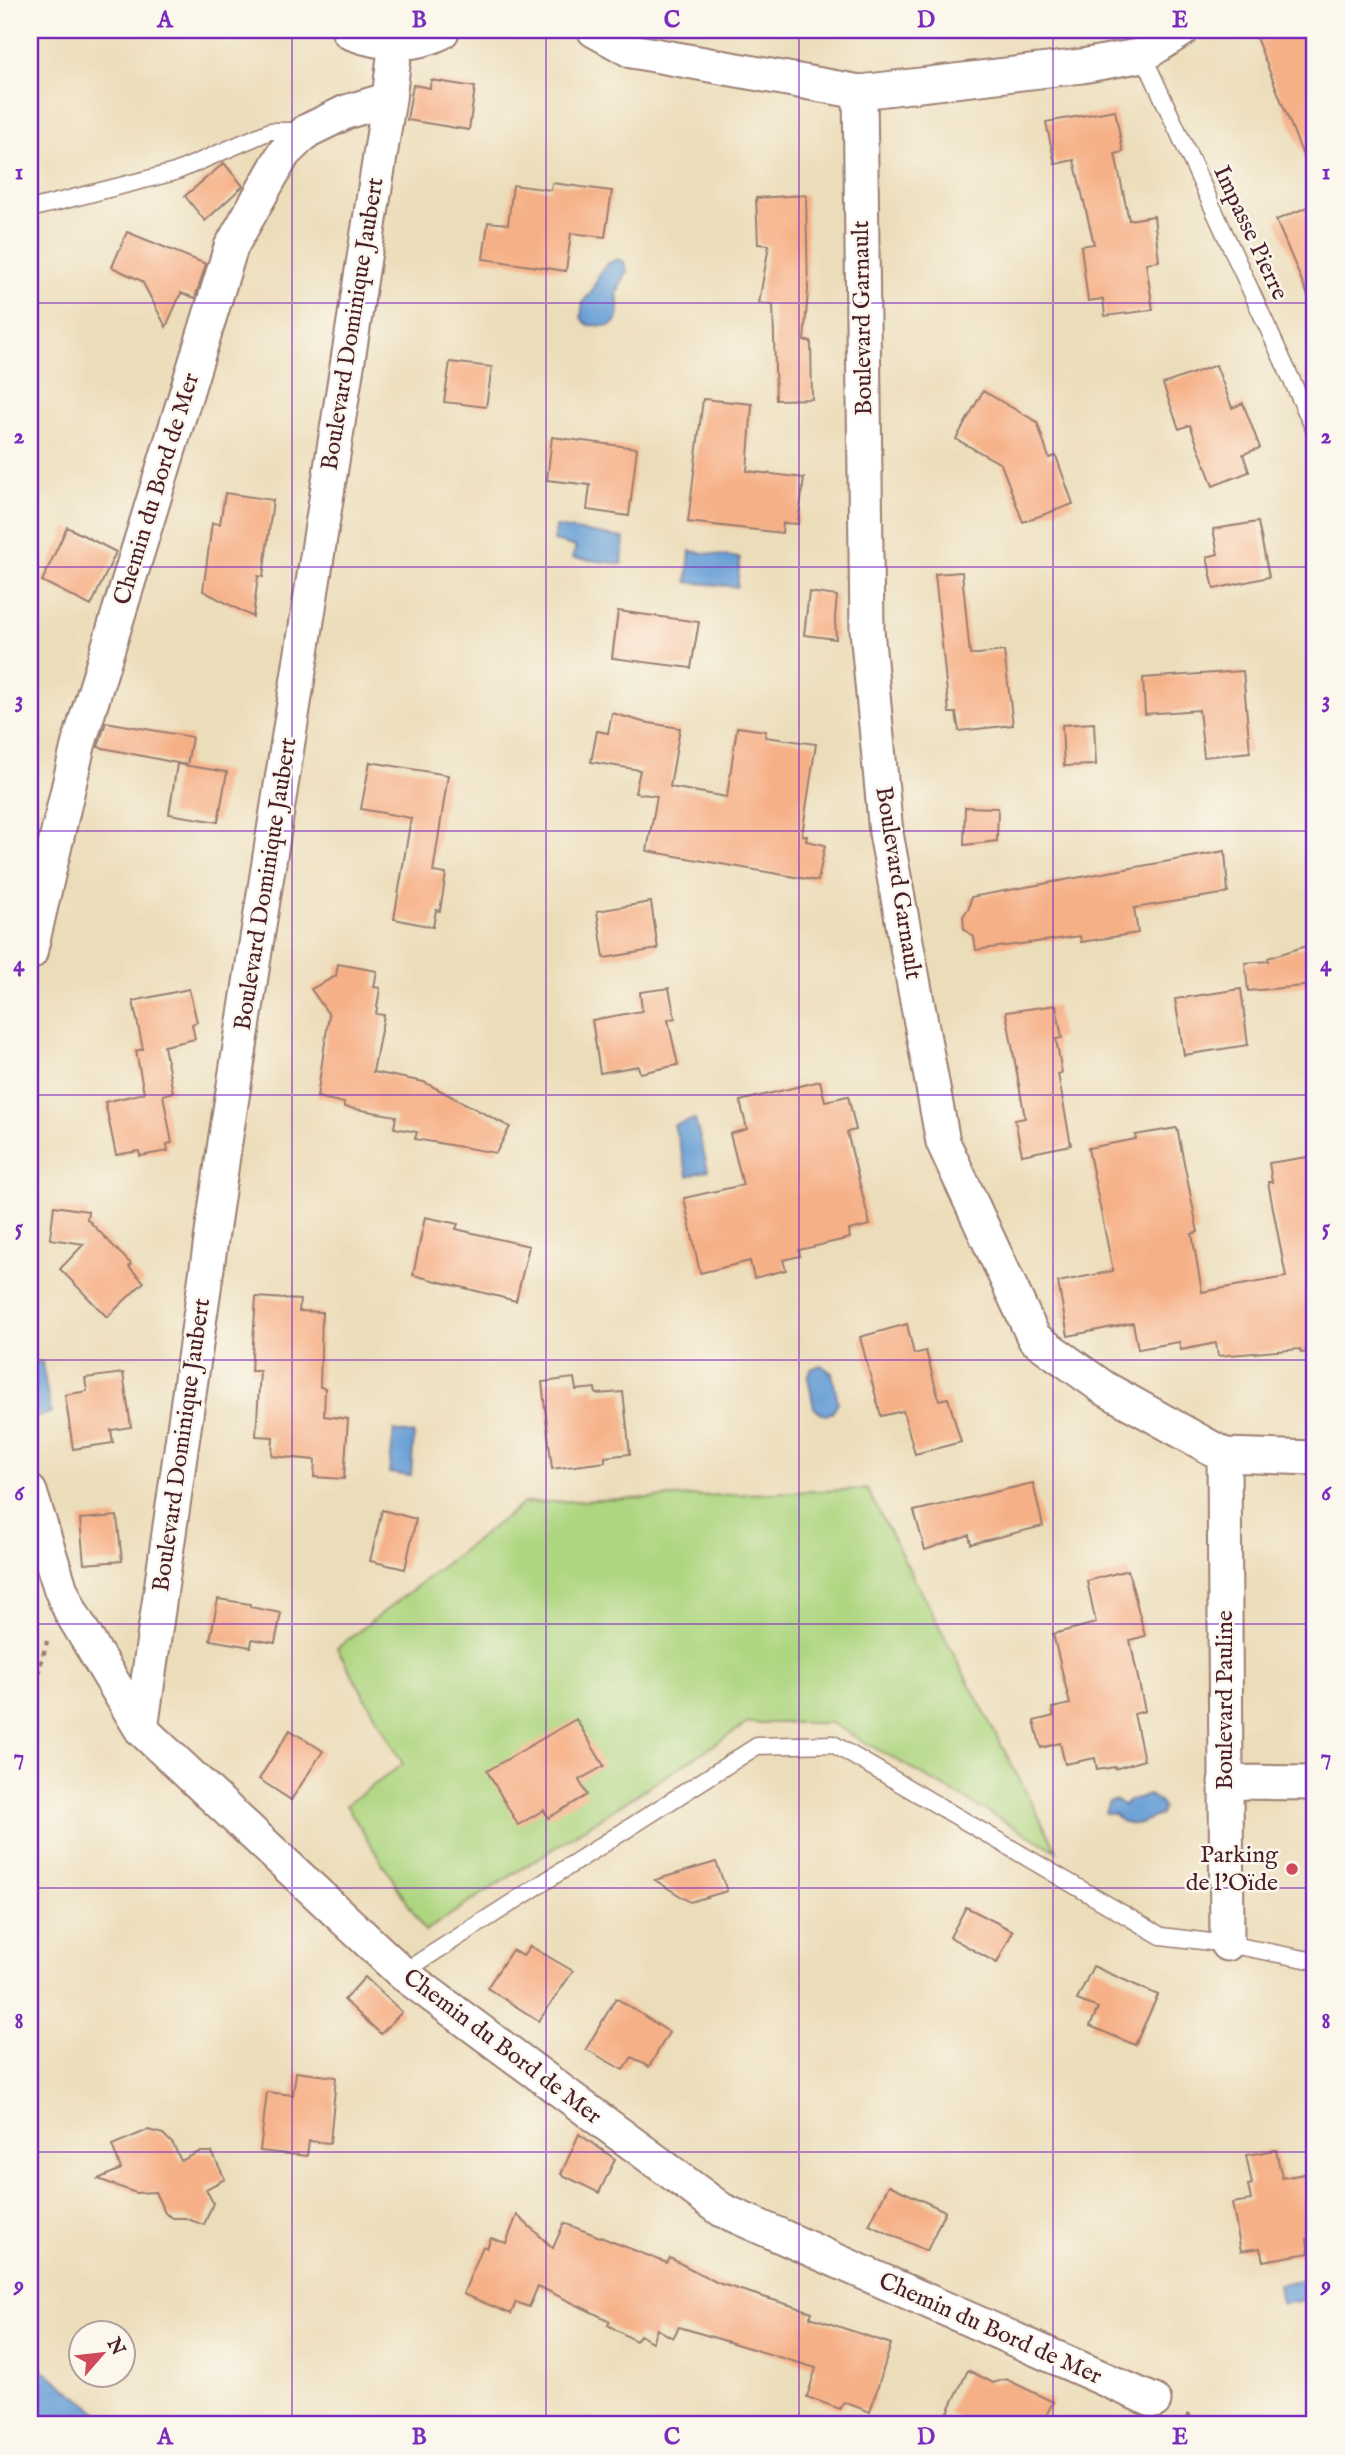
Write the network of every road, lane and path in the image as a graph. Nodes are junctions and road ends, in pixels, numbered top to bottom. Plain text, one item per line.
1 (351, 30) edge
2 (440, 30) edge
3 (594, 30) edge
4 (1182, 30) edge
5 (396, 40) junction
6 (1143, 55) junction
7 (860, 92) junction
8 (389, 99) junction
9 (307, 131) junction
10 (30, 209) edge
11 (1315, 431) edge
12 (30, 953) edge
13 (1224, 1455) junction
14 (1315, 1458) edge
15 (30, 1492) edge
16 (61, 1590) junction
17 (30, 1703) edge
18 (141, 1730) junction
19 (1225, 1782) junction
20 (1315, 1783) edge
21 (1227, 1944) junction
22 (1315, 1961) edge
23 (402, 1973) junction
24 (1154, 2401) dead end

1 - 5 street
2 - 5 street
3 - 7 street
4 - 6 street
5 - 8 street, Boulevard Dominique Jaubert
6 - 7 street
6 - 11 lane, Impasse Pierre
7 - 13 street, Boulevard Garnault
8 - 9 street, Chemin du Bord de Mer
8 - 18 street, Boulevard Dominique Jaubert
9 - 10 lane
9 - 12 street, Chemin du Bord de Mer
13 - 14 street, Boulevard Garnault
13 - 19 street, Boulevard Pauline
15 - 16 street, Chemin du Bord de Mer
16 - 17 path
16 - 18 street, Chemin du Bord de Mer
18 - 23 street, Chemin du Bord de Mer
19 - 20 street
19 - 21 street, Boulevard Pauline
21 - 22 lane
21 - 23 lane
23 - 24 street, Chemin du Bord de Mer

